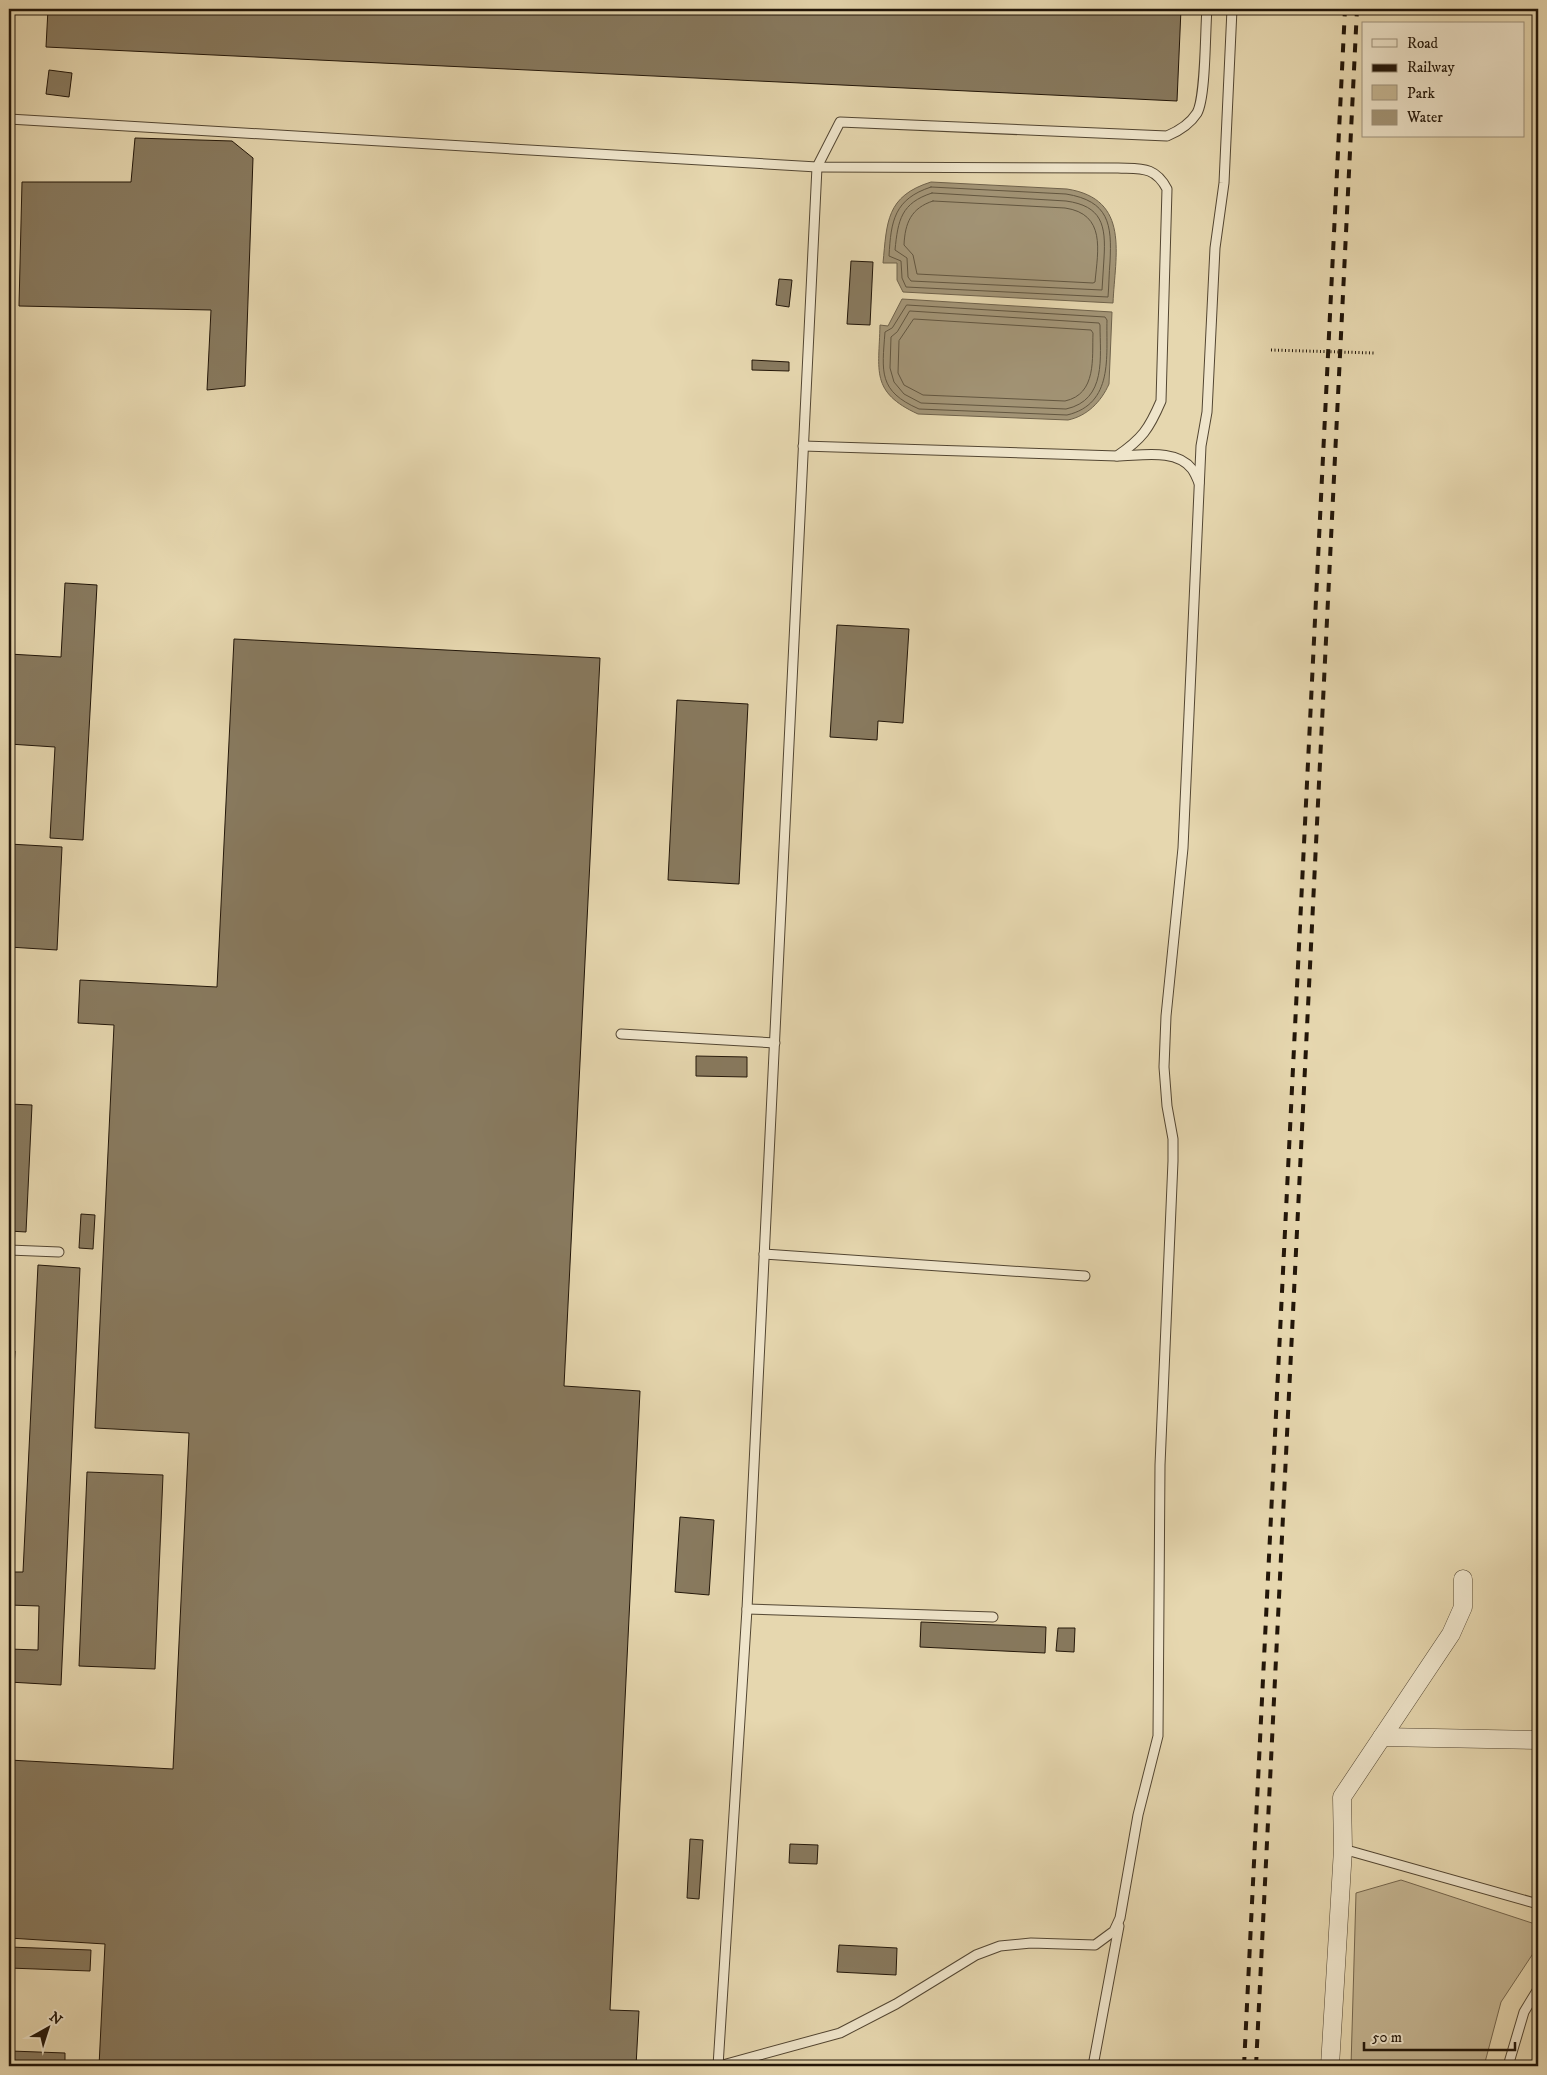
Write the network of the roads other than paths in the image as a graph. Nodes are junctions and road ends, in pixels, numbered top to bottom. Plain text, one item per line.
1 (1206, 9) edge
2 (1232, 9) edge
3 (9, 119) edge
4 (817, 167) junction
5 (803, 446) junction
6 (1117, 456) junction
7 (1200, 483) junction
8 (621, 1034) dead end
9 (774, 1043) junction
10 (9, 1250) edge
11 (59, 1252) dead end
12 (764, 1254) junction
13 (1085, 1276) dead end
14 (1463, 1579) dead end
15 (747, 1609) junction
16 (993, 1617) dead end
17 (1382, 1737) junction
18 (1538, 1740) edge
19 (1343, 1849) junction
20 (1538, 1904) edge
21 (1120, 1918) junction
22 (1538, 1989) edge
23 (719, 2066) edge
24 (1093, 2066) edge
25 (1330, 2066) edge
26 (1508, 2066) edge

1 - 4 lane
2 - 7 lane
3 - 4 lane
4 - 5 lane
4 - 6 lane
5 - 6 lane
5 - 9 lane
6 - 7 lane
7 - 21 lane
8 - 9 lane
9 - 12 lane
10 - 11 lane
12 - 13 lane
12 - 15 lane
14 - 17 street
15 - 16 lane
15 - 23 lane
17 - 18 street
17 - 19 street
19 - 20 lane
19 - 25 street
21 - 23 lane
21 - 24 lane
22 - 26 lane

